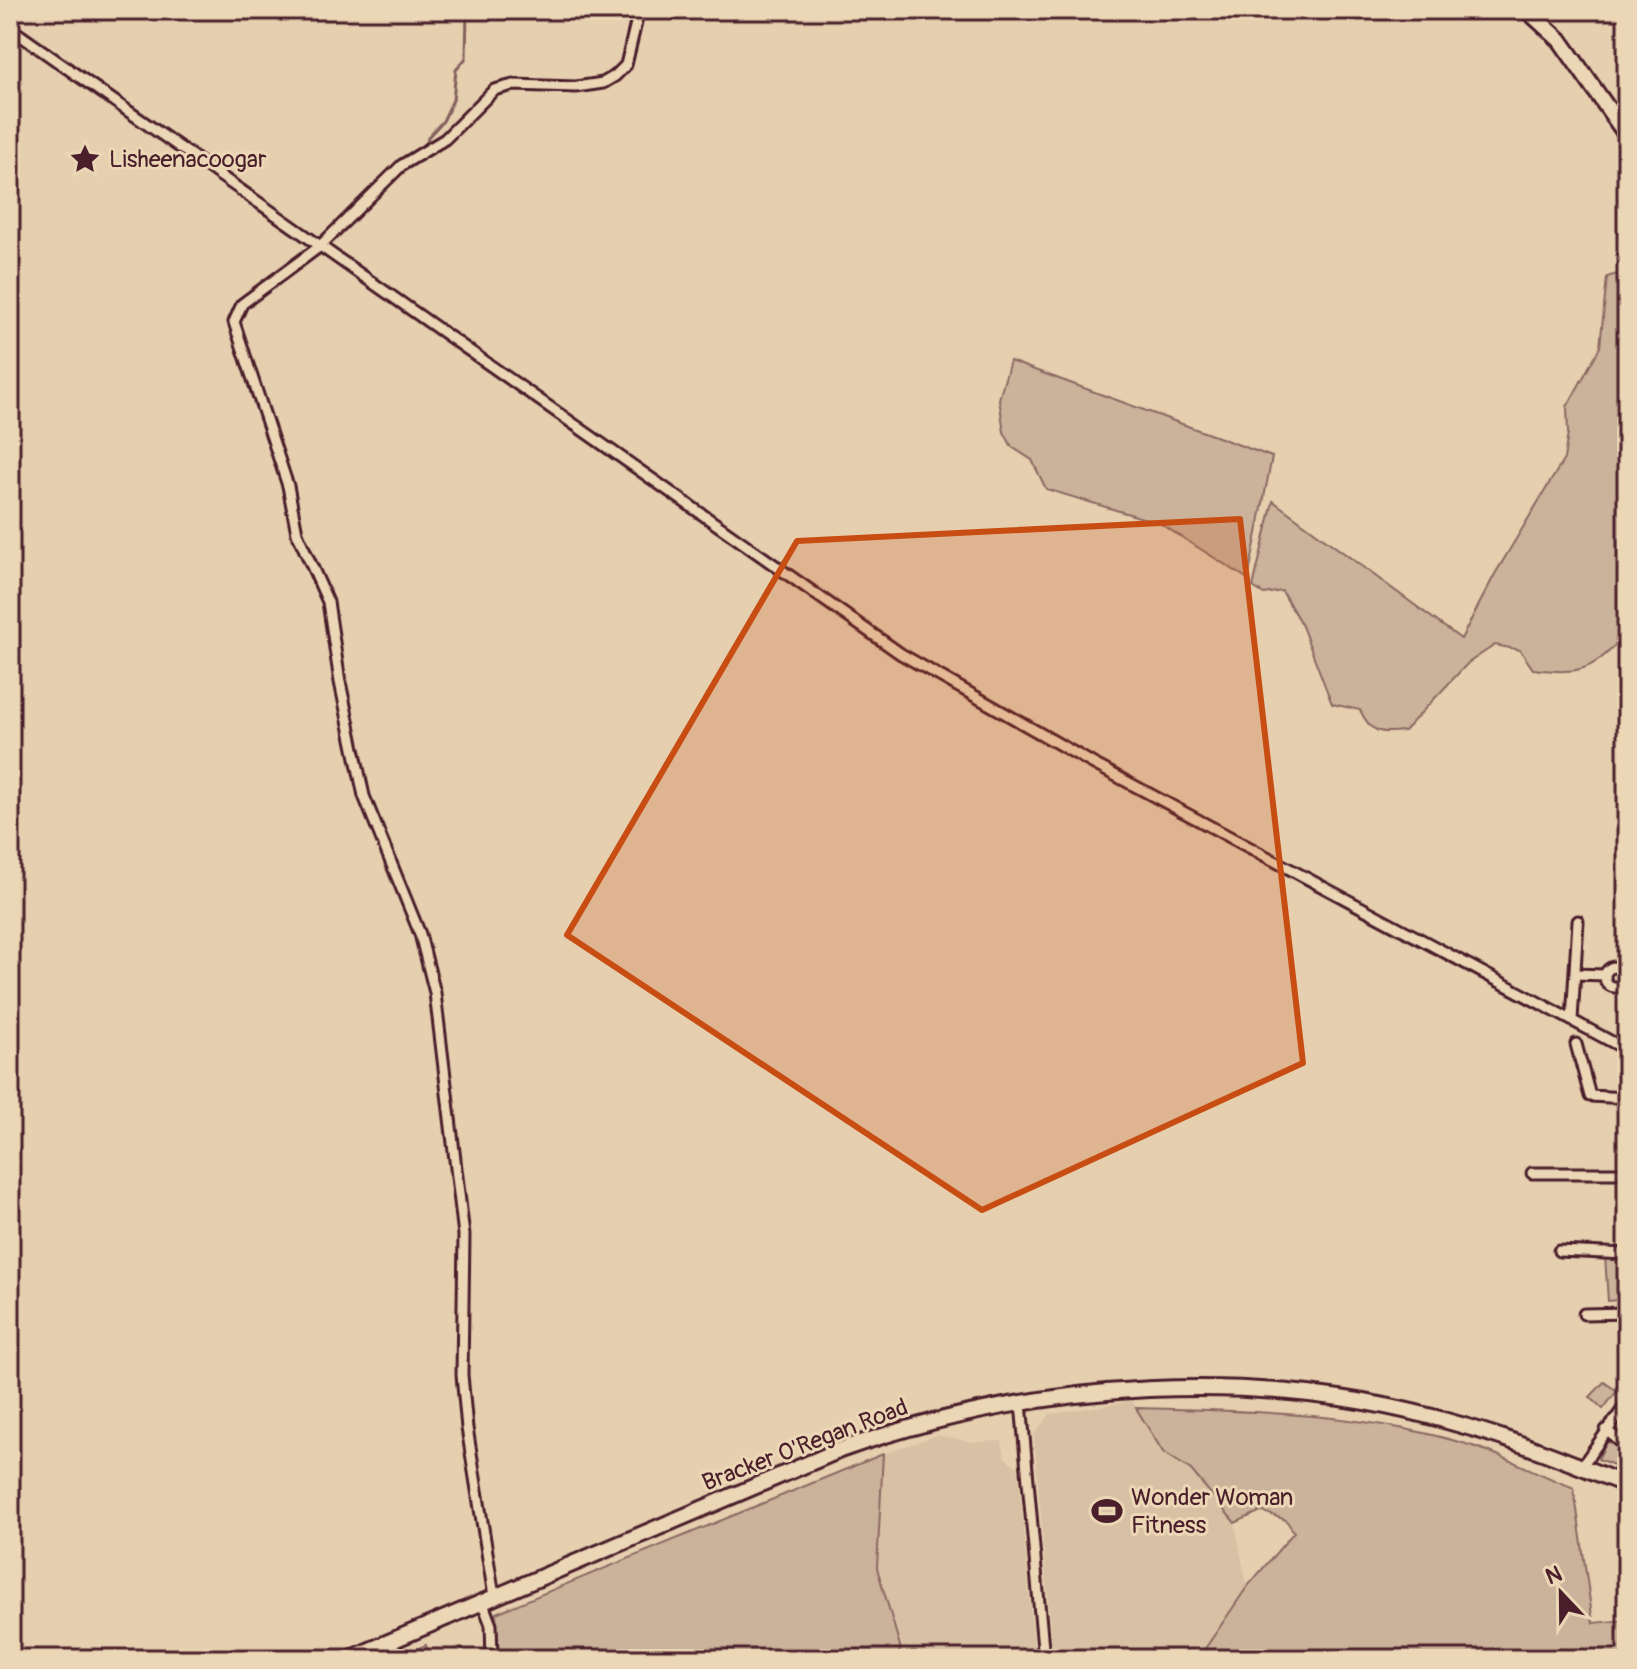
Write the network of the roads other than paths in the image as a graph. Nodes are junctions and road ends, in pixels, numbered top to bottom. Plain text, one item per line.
1 (639, 10) edge
2 (1527, 10) edge
3 (10, 28) edge
4 (1627, 136) edge
5 (319, 247) junction
6 (1578, 921) dead end
7 (1575, 974) junction
8 (1605, 975) dead end
9 (1572, 1020) junction
10 (1576, 1044) dead end
11 (1627, 1050) edge
12 (1627, 1098) edge
13 (1532, 1173) dead end
14 (1627, 1173) edge
15 (1559, 1251) dead end
16 (1627, 1254) edge
17 (1627, 1313) edge
18 (1584, 1314) dead end
19 (1021, 1403) junction
20 (1627, 1403) edge
21 (1606, 1430) junction
22 (1627, 1447) edge
23 (1582, 1466) junction
24 (1627, 1485) edge
25 (488, 1599) junction
26 (349, 1659) edge
27 (492, 1659) edge
28 (1044, 1659) edge

1 - 5 street
2 - 4 main road
3 - 5 street
5 - 9 street
5 - 25 street
6 - 7 street
7 - 8 street
7 - 9 street
9 - 11 street
10 - 12 street
13 - 14 street
15 - 16 street
17 - 18 street
19 - 23 main road, Bracker O'Regan Road
19 - 25 main road, Bracker O'Regan Road
19 - 28 street
20 - 21 street
21 - 22 street
21 - 23 street
23 - 24 main road, Bracker O'Regan Road
25 - 26 main road, Bracker O'Regan Road
25 - 27 street

